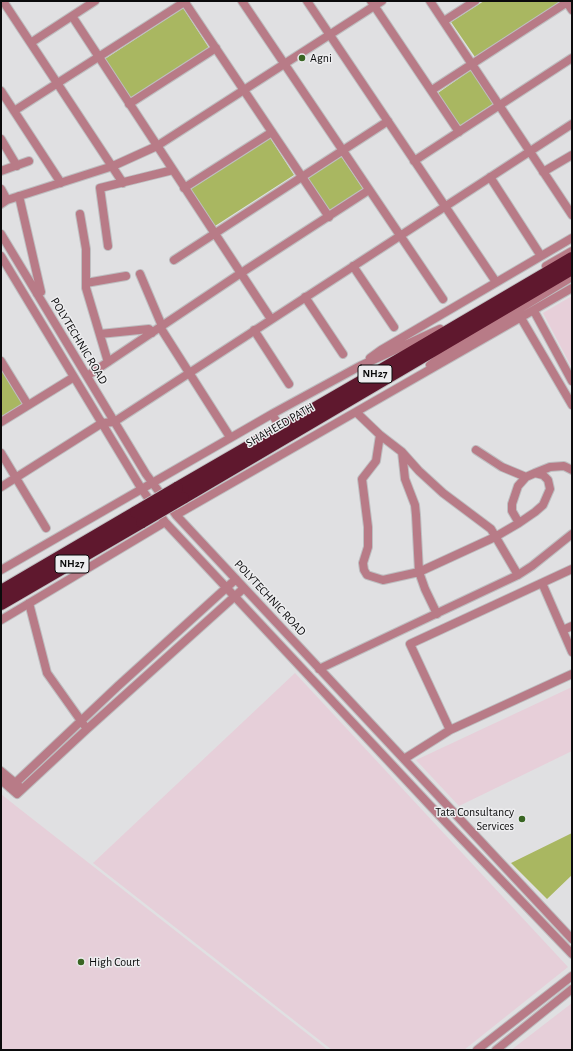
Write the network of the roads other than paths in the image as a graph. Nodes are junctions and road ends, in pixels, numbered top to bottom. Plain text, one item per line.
1 (3, 1) edge
2 (95, 1) edge
3 (185, 1) edge
4 (242, 1) edge
5 (308, 1) edge
6 (382, 1) edge
7 (430, 1) edge
8 (475, 1) edge
9 (567, 2) edge
10 (373, 3) edge
11 (572, 10) edge
12 (72, 16) junction
13 (444, 21) junction
14 (330, 35) junction
15 (32, 42) junction
16 (216, 48) junction
17 (99, 57) junction
18 (572, 58) edge
19 (285, 64) junction
20 (472, 64) junction
21 (59, 83) junction
22 (244, 90) junction
23 (432, 90) junction
24 (1, 91) edge
25 (129, 104) junction
26 (499, 105) junction
27 (14, 111) junction
28 (388, 120) junction
29 (572, 124) edge
30 (272, 132) junction
31 (459, 132) junction
32 (1, 139) edge
33 (157, 146) junction
34 (342, 150) junction
35 (530, 151) junction
36 (572, 155) edge
37 (29, 161) dead end
38 (414, 161) junction
39 (17, 166) junction
40 (113, 166) junction
41 (173, 170) junction
42 (1, 171) edge
43 (543, 172) junction
44 (302, 176) junction
45 (490, 177) junction
46 (61, 183) junction
47 (122, 183) junction
48 (184, 188) junction
49 (1, 189) edge
50 (370, 190) junction
51 (20, 196) junction
52 (4, 202) edge
53 (445, 206) junction
54 (80, 214) dead end
55 (572, 215) edge
56 (329, 216) junction
57 (214, 233) junction
58 (1, 234) edge
59 (400, 236) junction
60 (572, 238) edge
61 (108, 246) dead end
62 (572, 251) edge
63 (1, 256) edge
64 (541, 256) junction
65 (572, 258) edge
66 (174, 260) dead end
67 (353, 266) junction
68 (572, 269) edge
69 (241, 273) junction
70 (140, 274) dead end
71 (126, 276) dead end
72 (572, 277) edge
73 (496, 282) junction
74 (86, 283) junction
75 (572, 288) edge
76 (37, 294) junction
77 (305, 297) junction
78 (443, 300) dead end
79 (486, 305) junction
80 (534, 311) junction
81 (520, 318) junction
82 (271, 319) junction
83 (427, 323) junction
84 (161, 327) junction
85 (394, 327) dead end
86 (254, 330) junction
87 (434, 332) junction
88 (152, 333) junction
89 (100, 334) junction
90 (460, 341) junction
91 (343, 354) dead end
92 (108, 362) junction
93 (2, 364) edge
94 (360, 366) junction
95 (190, 372) junction
96 (87, 376) junction
97 (74, 377) junction
98 (571, 378) edge
99 (289, 384) dead end
100 (405, 384) junction
101 (28, 405) junction
102 (572, 405) edge
103 (356, 412) junction
104 (272, 414) junction
105 (1, 422) edge
106 (114, 422) junction
107 (102, 423) junction
108 (278, 424) dead end
109 (380, 435) junction
110 (230, 437) junction
111 (476, 450) dead end
112 (402, 452) junction
113 (1, 453) edge
114 (572, 470) edge
115 (535, 473) junction
116 (16, 477) junction
117 (526, 477) junction
118 (152, 482) junction
119 (1, 487) edge
120 (141, 488) junction
121 (180, 493) junction
122 (176, 515) junction
123 (139, 517) junction
124 (165, 522) junction
125 (518, 523) junction
126 (46, 528) dead end
127 (572, 534) edge
128 (495, 537) junction
129 (572, 569) edge
130 (1, 570) edge
131 (419, 572) junction
132 (518, 575) junction
133 (236, 579) junction
134 (542, 583) junction
135 (227, 588) junction
136 (244, 588) junction
137 (1, 591) edge
138 (235, 597) junction
139 (29, 603) junction
140 (1, 604) edge
141 (437, 614) junction
142 (1, 620) edge
143 (572, 626) edge
144 (563, 630) junction
145 (572, 652) edge
146 (305, 654) junction
147 (296, 662) junction
148 (319, 669) junction
149 (572, 674) edge
150 (81, 722) junction
151 (87, 728) junction
152 (450, 730) junction
153 (404, 760) junction
154 (1, 771) edge
155 (1, 780) edge
156 (13, 786) junction
157 (572, 939) edge
158 (572, 954) edge
159 (572, 976) edge
160 (572, 989) edge
161 (568, 997) edge
162 (477, 1050) edge
163 (496, 1050) edge

1 - 15 street
2 - 12 street
3 - 16 street
3 - 17 street
4 - 19 street
5 - 14 street
6 - 10 street
7 - 13 street
8 - 13 street
9 - 11 street
9 - 20 street
10 - 14 street
10 - 23 street
12 - 15 street
12 - 17 street
13 - 20 street
14 - 19 street
14 - 28 street
15 - 21 street
16 - 22 street
16 - 25 street
17 - 21 street
17 - 25 street
18 - 26 street
19 - 22 street
19 - 34 street
20 - 23 street
20 - 26 street
21 - 27 street
21 - 40 street
22 - 30 street
22 - 33 street
23 - 31 street
24 - 27 street
25 - 33 street
26 - 31 street
26 - 35 street
27 - 46 street
28 - 34 street
28 - 38 street
29 - 35 street
30 - 44 street
30 - 48 street
31 - 38 street
32 - 39 street
33 - 40 street
33 - 41 street
34 - 44 street
34 - 50 street
35 - 43 street
35 - 45 street
36 - 43 street
37 - 39 street
38 - 53 street
39 - 42 street
40 - 46 street
40 - 47 street
41 - 47 street
41 - 48 street
43 - 55 street
44 - 56 street
44 - 57 street
45 - 53 street
45 - 64 street
46 - 51 street
47 - 61 street
48 - 57 street
49 - 52 street
50 - 56 street
50 - 59 street
51 - 52 street
51 - 76 street
53 - 59 street
53 - 73 street
54 - 74 street
56 - 69 street
57 - 66 street
57 - 69 street
58 - 76 street, POLYTECHNIC ROAD
59 - 67 street
59 - 78 street
60 - 64 street
62 - 79 street
63 - 97 street
64 - 73 street
65 - 79 highway, SHAHEED PATH / NH27
67 - 77 street
67 - 85 street
68 - 90 highway, SHAHEED PATH / NH27
69 - 82 street
69 - 84 street
70 - 84 street
71 - 74 street
72 - 90 street
73 - 83 street
74 - 89 street
75 - 80 street
76 - 96 street, POLYTECHNIC ROAD
77 - 82 street
77 - 91 street
79 - 87 street
79 - 121 highway, SHAHEED PATH / NH27
80 - 81 street
80 - 98 street
81 - 100 street
81 - 102 street
82 - 86 street
83 - 87 street
83 - 94 street
84 - 88 street
84 - 95 street
86 - 95 street
86 - 99 street
87 - 94 street
88 - 89 street
88 - 92 street
89 - 92 street
90 - 100 street
90 - 121 highway, SHAHEED PATH / NH27
92 - 96 street
93 - 101 street
94 - 104 street
95 - 106 street
95 - 110 street
96 - 106 street, POLYTECHNIC ROAD
97 - 101 street
97 - 107 street
100 - 103 street
101 - 105 street
103 - 109 street
103 - 122 street
104 - 108 street
104 - 110 street
106 - 107 street
106 - 118 street, POLYTECHNIC ROAD
107 - 116 street
107 - 120 street
109 - 112 street
109 - 131 street
110 - 118 street
111 - 117 street
112 - 128 street
112 - 131 street
113 - 116 street
114 - 115 street
115 - 117 street
115 - 125 street
116 - 119 street
116 - 126 street
117 - 125 street
118 - 120 street
118 - 122 street, POLYTECHNIC ROAD
120 - 124 street
120 - 130 street
121 - 123 highway, SHAHEED PATH / NH27, bridge
122 - 133 street, POLYTECHNIC ROAD
123 - 137 highway, SHAHEED PATH / NH27
123 - 140 highway, SHAHEED PATH / NH27
124 - 135 street
124 - 139 street
125 - 128 street
127 - 132 street
128 - 131 street
128 - 132 street
129 - 134 street
131 - 141 street
132 - 141 street
133 - 135 street
133 - 136 street, POLYTECHNIC ROAD
134 - 144 street
134 - 152 street
135 - 138 street
135 - 150 street
136 - 138 street
136 - 146 street, POLYTECHNIC ROAD
138 - 147 street
138 - 151 street
139 - 142 street
139 - 150 street
141 - 148 street
143 - 144 street
144 - 145 street
146 - 147 street
146 - 148 street, POLYTECHNIC ROAD
147 - 158 street
148 - 153 street, POLYTECHNIC ROAD
149 - 152 street
150 - 151 street
150 - 156 street
151 - 156 street
152 - 153 street
153 - 157 street, POLYTECHNIC ROAD
154 - 156 street
155 - 156 street
159 - 162 street
160 - 161 street
161 - 163 street

